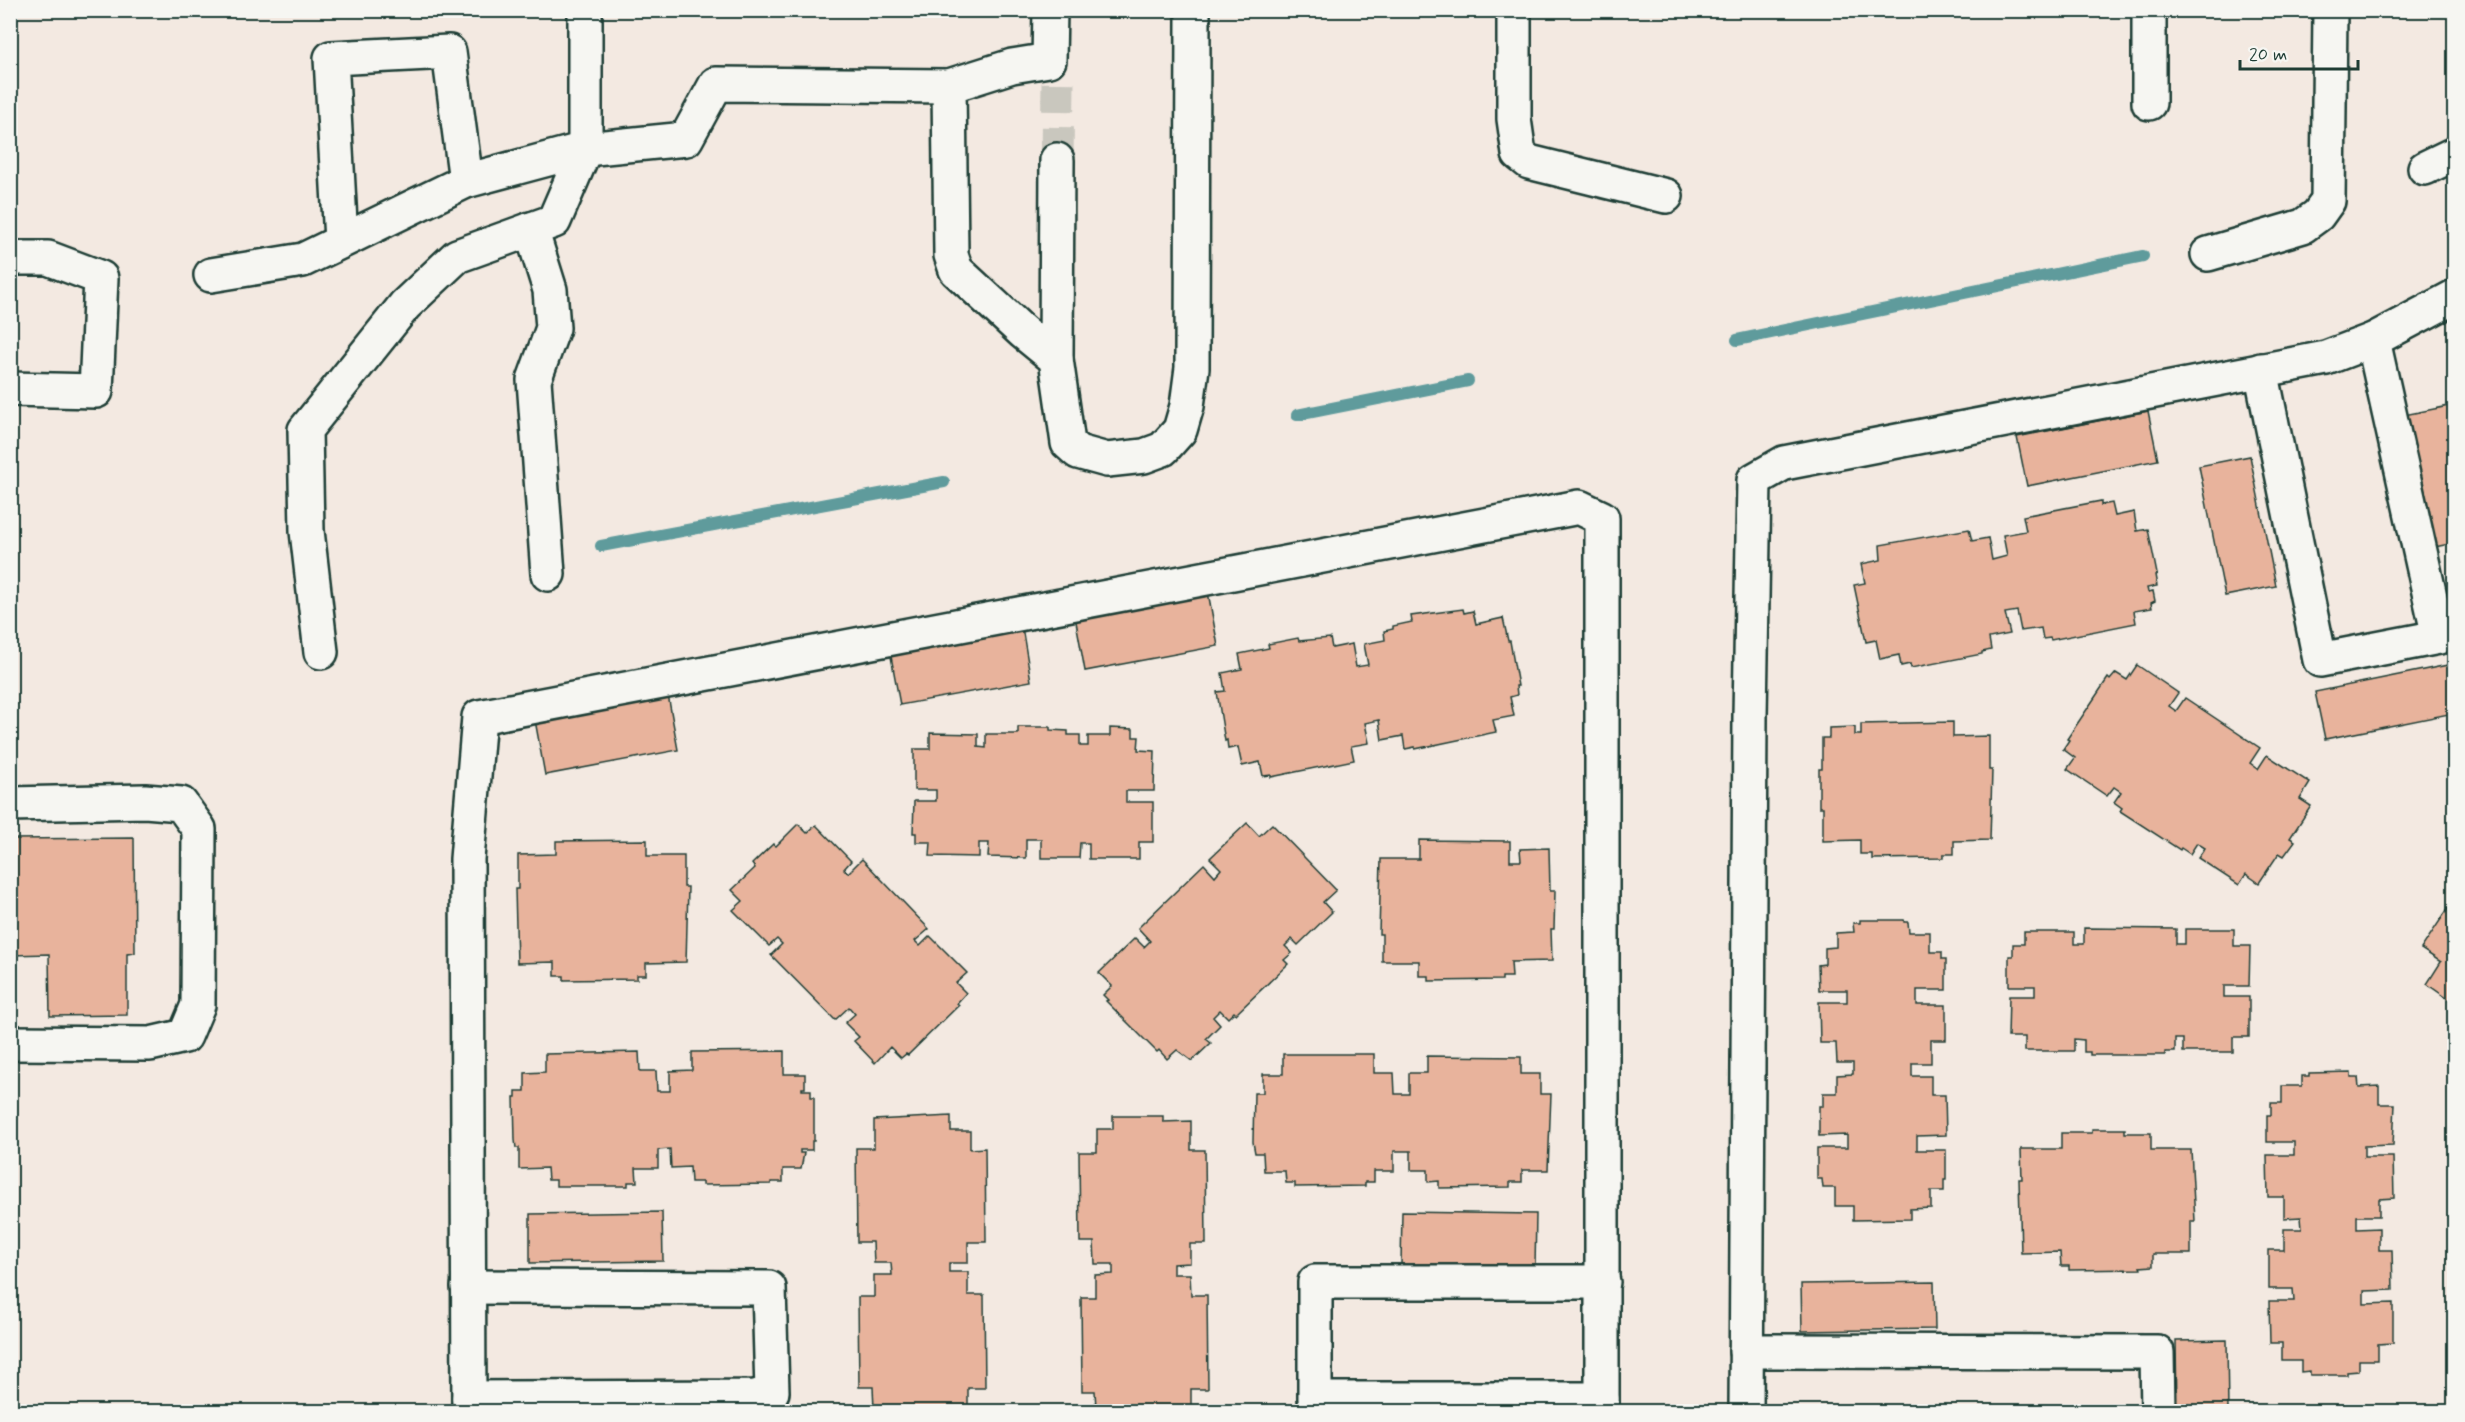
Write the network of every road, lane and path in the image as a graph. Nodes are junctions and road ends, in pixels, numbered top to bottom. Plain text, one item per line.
1 (585, 10) edge
2 (1050, 10) edge
3 (1193, 10) edge
4 (1514, 10) edge
5 (2149, 10) edge
6 (2330, 10) edge
7 (949, 86) junction
8 (2149, 104) dead end
9 (585, 149) junction
10 (2454, 154) edge
11 (1057, 160) tunnel mouth
12 (2425, 168) dead end
13 (466, 181) junction
14 (1666, 196) dead end
15 (531, 229) junction
16 (341, 241) junction
17 (2208, 254) dead end
18 (10, 258) edge
19 (211, 275) dead end
20 (2454, 297) edge
21 (2373, 340) junction
22 (1056, 359) junction
23 (2260, 370) junction
24 (10, 388) edge
25 (548, 574) dead end
26 (321, 652) dead end
27 (10, 804) edge
28 (10, 1043) edge
29 (1604, 1282) junction
30 (468, 1287) junction
31 (1746, 1351) junction
32 (469, 1405) edge
33 (1602, 1405) edge
34 (1746, 1412) edge
35 (2158, 1412) edge

1 - 9 street
2 - 7 street
3 - 22 street
4 - 14 street
5 - 8 street
6 - 17 street
7 - 9 street
7 - 22 street
9 - 13 street
9 - 15 street
10 - 12 street
11 - 22 street
13 - 16 street
13 - 16 street
15 - 25 street
15 - 26 street
16 - 19 street
18 - 24 street
20 - 21 street
21 - 23 street
21 - 23 street
23 - 31 street
27 - 28 street
29 - 30 street
29 - 33 street
29 - 33 street
30 - 32 street
30 - 32 street
31 - 34 street
31 - 35 street

